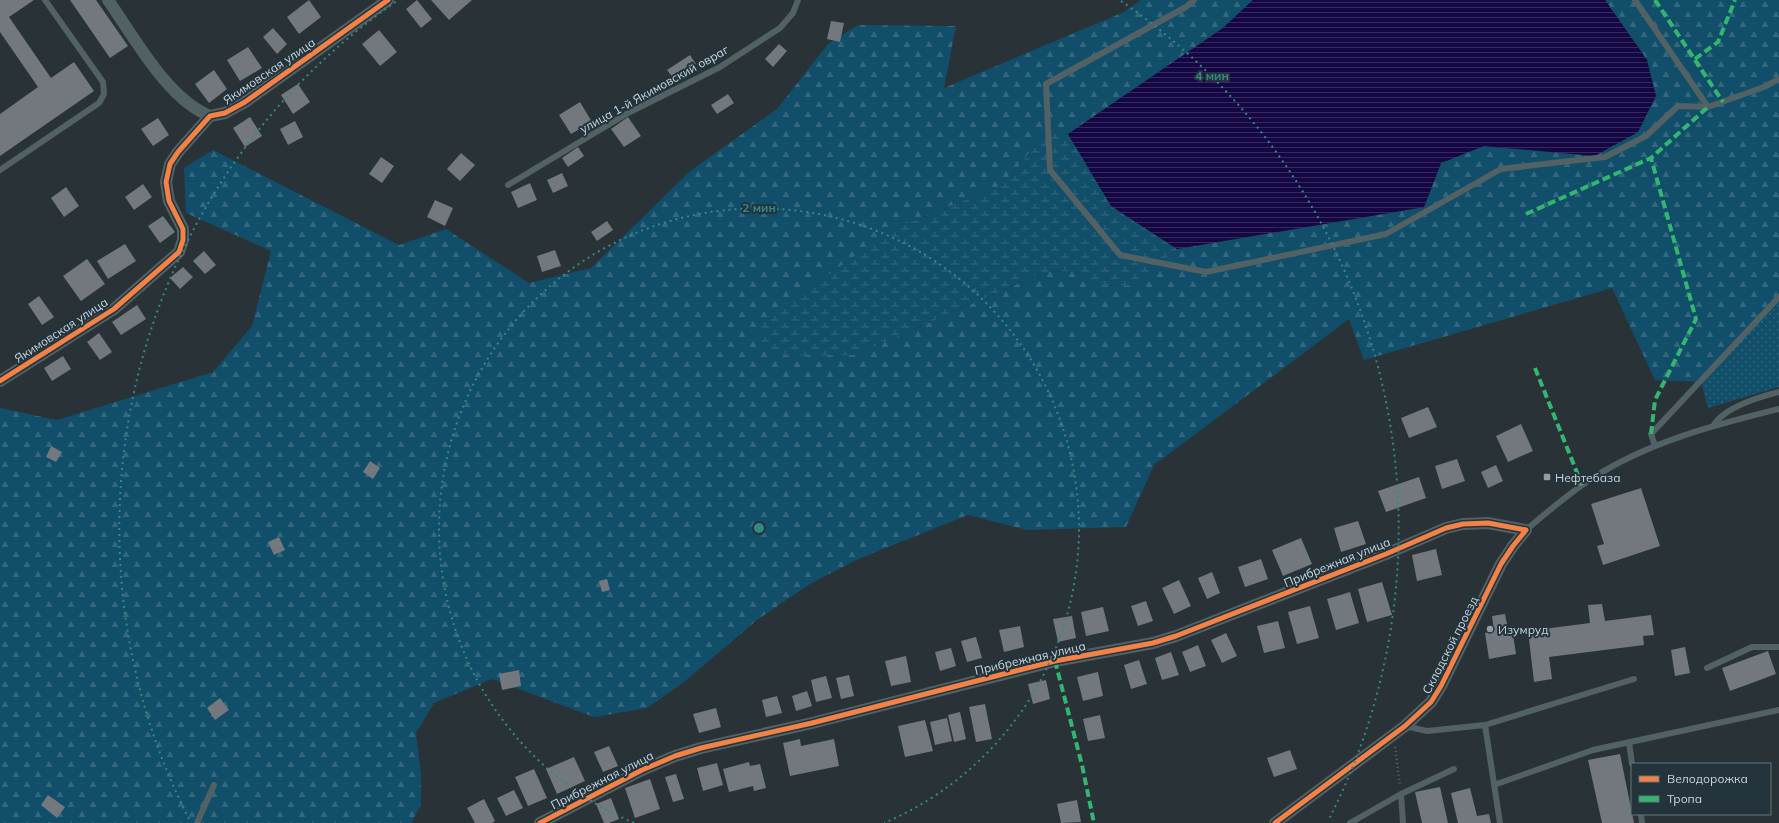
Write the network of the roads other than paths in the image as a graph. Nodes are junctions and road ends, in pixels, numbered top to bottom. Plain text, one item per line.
1 (45, 0) edge
2 (108, 0) edge
3 (388, 0) edge
4 (798, 0) edge
5 (1194, 0) edge
6 (1635, 0) edge
7 (1779, 79) edge
8 (1708, 107) junction
9 (210, 116) junction
10 (0, 170) edge
11 (508, 185) dead end
12 (1779, 297) edge
13 (0, 381) edge
14 (1779, 392) edge
15 (1779, 409) edge
16 (1713, 426) junction
17 (1655, 446) junction
18 (1526, 530) junction
19 (1779, 647) edge
20 (1707, 668) dead end
21 (1634, 679) dead end
22 (1779, 710) edge
23 (1484, 725) junction
24 (1405, 726) junction
25 (1628, 742) junction
26 (1632, 763) edge
27 (1454, 769) dead end
28 (214, 785) dead end
29 (1494, 785) junction
30 (1401, 794) junction
31 (197, 823) edge
32 (540, 823) edge
33 (1275, 823) edge
34 (1350, 823) edge
35 (1403, 823) edge
36 (1500, 823) edge

1 - 10 lane
2 - 9 street
3 - 9 street, Якимовская улица
4 - 11 lane, улица 1-й Якимовский овраг
5 - 8 lane
6 - 8 lane
7 - 8 lane
9 - 13 street, Якимовская улица
12 - 17 lane
14 - 16 lane
15 - 16 lane, Складской проезд
16 - 17 lane, Складской проезд
17 - 18 lane, Складской проезд
18 - 24 street, Складской проезд
18 - 32 street, Прибрежная улица
19 - 20 lane
21 - 23 lane
22 - 25 lane
23 - 24 lane
23 - 29 lane
24 - 33 street, Складской проезд
25 - 26 lane
25 - 29 lane
27 - 30 lane
28 - 31 lane
29 - 36 lane
30 - 34 lane
30 - 35 lane

